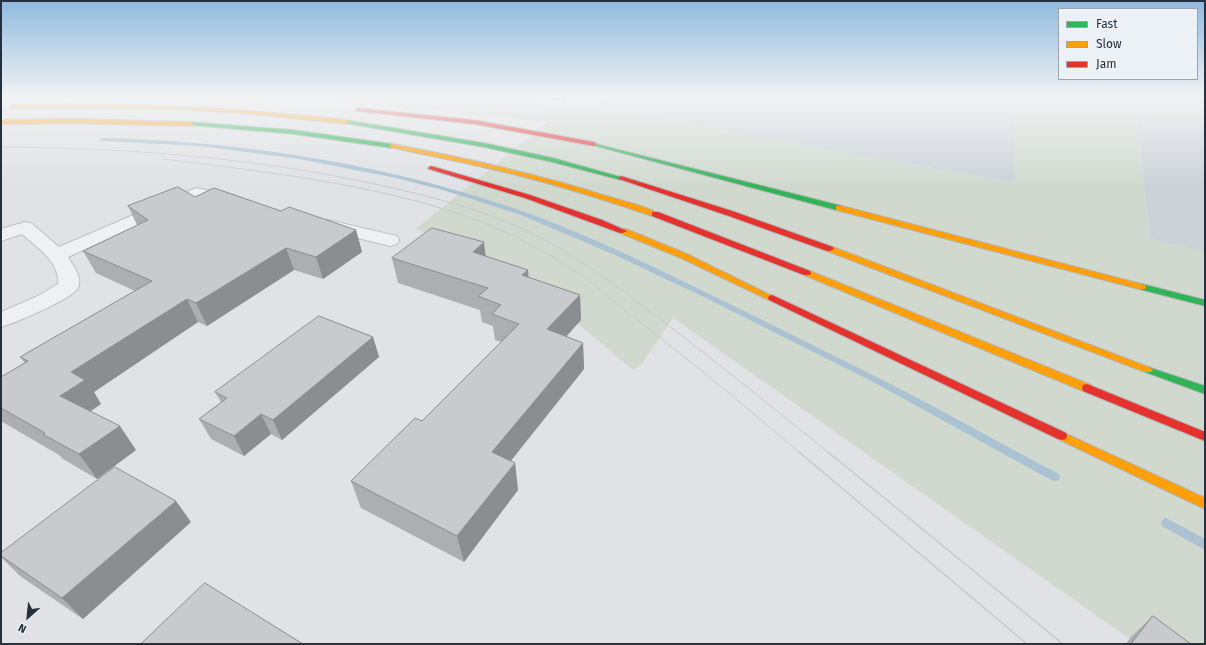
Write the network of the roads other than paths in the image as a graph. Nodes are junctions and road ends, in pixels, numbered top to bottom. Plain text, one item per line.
1 (201, 126) edge
2 (215, 126) edge
3 (376, 126) edge
4 (505, 126) edge
5 (340, 148) dead end
6 (424, 166) dead end
7 (245, 204) edge
8 (314, 221) edge
9 (1, 235) edge
10 (390, 240) dead end
11 (57, 256) junction
12 (1205, 303) edge
13 (1, 320) edge
14 (1138, 367) junction
15 (1205, 390) edge
16 (1205, 396) edge
17 (1205, 437) edge
18 (1205, 504) edge

1 - 5 highway
2 - 17 highway
3 - 14 highway
4 - 12 highway
6 - 18 highway
7 - 11 street
8 - 10 street
9 - 11 street
11 - 13 street
14 - 15 highway
14 - 16 highway

